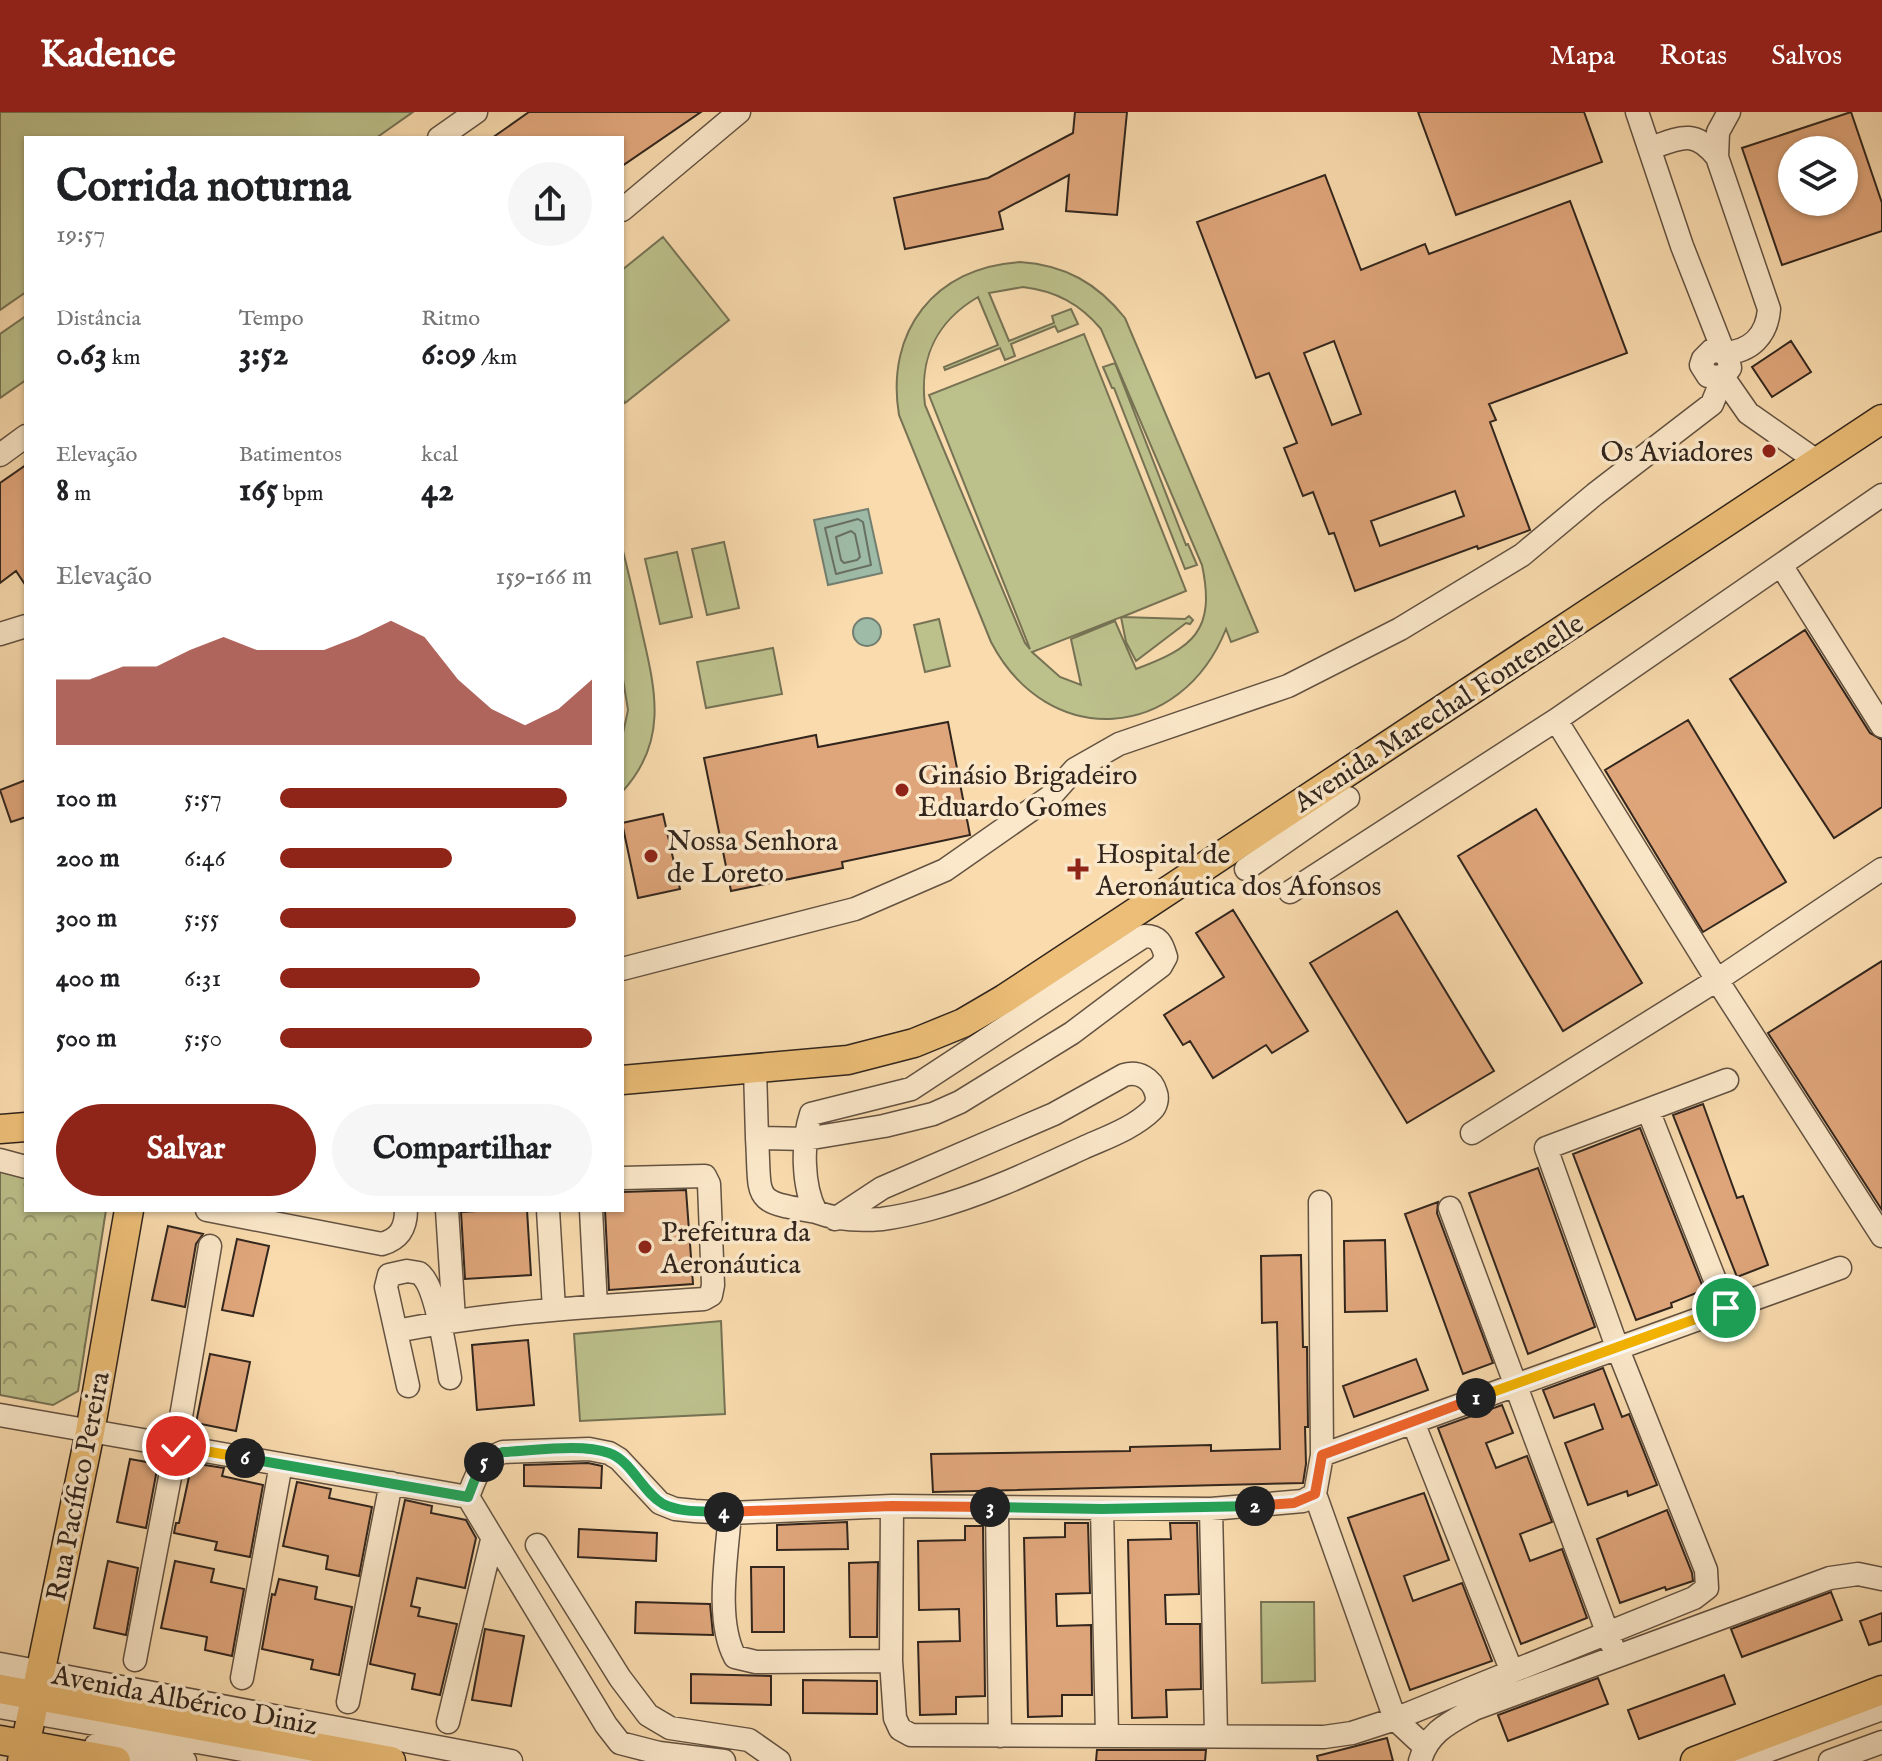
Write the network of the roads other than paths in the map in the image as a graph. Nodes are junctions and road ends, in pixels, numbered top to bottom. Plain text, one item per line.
1 (476, 112) edge
2 (739, 112) edge
3 (1637, 112) edge
4 (1727, 116) edge
5 (442, 136) edge
6 (1682, 137) junction
7 (1651, 148) junction
8 (1717, 157) junction
9 (624, 208) edge
10 (1724, 353) junction
11 (1713, 374) junction
12 (1882, 419) edge
13 (24, 437) edge
14 (0, 455) edge
15 (1818, 462) junction
16 (1882, 495) edge
17 (1781, 565) junction
18 (24, 627) edge
19 (0, 634) edge
20 (1556, 720) junction
21 (1882, 726) edge
22 (1348, 798) dead end
23 (1251, 853) junction
24 (1882, 869) edge
25 (1290, 892) dead end
26 (624, 969) edge
27 (1717, 980) junction
28 (755, 1069) junction
29 (624, 1080) edge
30 (1727, 1080) dead end
31 (1648, 1110) junction
32 (24, 1127) edge
33 (0, 1129) edge
34 (1472, 1133) dead end
35 (757, 1138) junction
36 (806, 1139) junction
37 (0, 1160) edge
38 (24, 1166) edge
39 (624, 1178) edge
40 (1320, 1202) dead end
41 (1450, 1208) dead end
42 (129, 1212) edge
43 (217, 1212) edge
44 (406, 1212) edge
45 (447, 1212) edge
46 (548, 1212) edge
47 (591, 1212) edge
48 (825, 1216) junction
49 (1882, 1236) edge
50 (210, 1246) dead end
51 (1840, 1268) dead end
52 (596, 1306) junction
53 (1726, 1308) junction
54 (554, 1309) junction
55 (447, 1321) junction
56 (396, 1331) junction
57 (1617, 1347) junction
58 (450, 1378) dead end
59 (1516, 1384) junction
60 (408, 1386) dead end
61 (0, 1415) edge
62 (1413, 1422) junction
63 (90, 1432) junction
64 (176, 1446) junction
65 (1322, 1455) junction
66 (281, 1464) junction
67 (391, 1483) junction
68 (1315, 1494) junction
69 (468, 1497) junction
70 (892, 1506) junction
71 (997, 1507) junction
72 (1102, 1509) junction
73 (1211, 1509) junction
74 (730, 1513) junction
75 (492, 1540) junction
76 (537, 1545) dead end
77 (1882, 1579) edge
78 (1607, 1633) junction
79 (1616, 1658) junction
80 (135, 1660) dead end
81 (891, 1661) junction
82 (0, 1664) edge
83 (1512, 1672) junction
84 (242, 1678) dead end
85 (0, 1689) edge
86 (1882, 1690) edge
87 (348, 1702) dead end
88 (0, 1707) edge
89 (1882, 1709) edge
90 (1395, 1719) junction
91 (448, 1722) dead end
92 (22, 1723) edge
93 (1107, 1735) junction
94 (1216, 1735) junction
95 (1000, 1736) junction
96 (1882, 1742) edge
97 (1422, 1754) edge
98 (116, 1761) edge
99 (185, 1761) edge
100 (305, 1761) edge
101 (391, 1761) edge
102 (511, 1761) edge
103 (724, 1761) edge
104 (779, 1761) edge
105 (1695, 1761) edge
106 (1740, 1761) edge
107 (1830, 1761) edge

1 - 5 street
2 - 9 street
3 - 7 street
4 - 6 street
4 - 8 street
6 - 7 street
6 - 8 street
7 - 10 street
8 - 10 street
10 - 11 street
11 - 15 street
11 - 26 street
12 - 15 main road, Avenida Marechal Fontenelle
13 - 14 street
15 - 23 main road, Avenida Marechal Fontenelle
16 - 17 street
17 - 20 street
17 - 21 street
18 - 19 street
20 - 25 street
20 - 27 street
22 - 23 street
23 - 28 main road, Avenida Marechal Fontenelle
24 - 27 street
27 - 34 street
27 - 49 street
28 - 29 main road, Avenida Marechal Fontenelle
28 - 35 street
30 - 31 street
31 - 53 street
31 - 57 street
32 - 33 main road
35 - 36 street
35 - 48 street
36 - 36 street
36 - 48 street
37 - 38 street
39 - 52 street
40 - 65 street
41 - 59 street
42 - 63 main road, Rua Pacífico Pereira
43 - 44 street
45 - 55 street
46 - 54 street
47 - 52 street
48 - 48 street
50 - 64 street
51 - 53 street
52 - 54 street
53 - 57 street
54 - 55 street
55 - 56 street
55 - 56 street
55 - 58 street
56 - 60 street
57 - 59 street
57 - 78 street
59 - 62 street
59 - 78 street
61 - 63 street
62 - 65 street
62 - 83 street
63 - 64 street
63 - 92 main road, Rua Pacífico Pereira
64 - 66 street
64 - 80 street
65 - 68 street
66 - 67 street
66 - 84 street
67 - 69 street
67 - 87 street
68 - 73 street
68 - 90 street
69 - 74 street
69 - 75 street
70 - 71 street
70 - 74 street
70 - 81 street
71 - 72 street
71 - 95 street
72 - 73 street
72 - 93 street
73 - 94 street
74 - 81 street
75 - 91 street
75 - 103 street
76 - 104 street
77 - 79 street
78 - 79 street
78 - 83 street
79 - 97 street
81 - 95 street
82 - 92 street, Avenida Albérico Diniz
83 - 90 street
85 - 92 main road, Avenida Albérico Diniz
86 - 105 main road
88 - 92 street
89 - 106 street
90 - 94 street
90 - 97 street
92 - 98 main road
92 - 99 street
92 - 100 street
92 - 101 main road
92 - 102 street, Avenida Albérico Diniz
93 - 94 street
93 - 95 street
96 - 107 street

